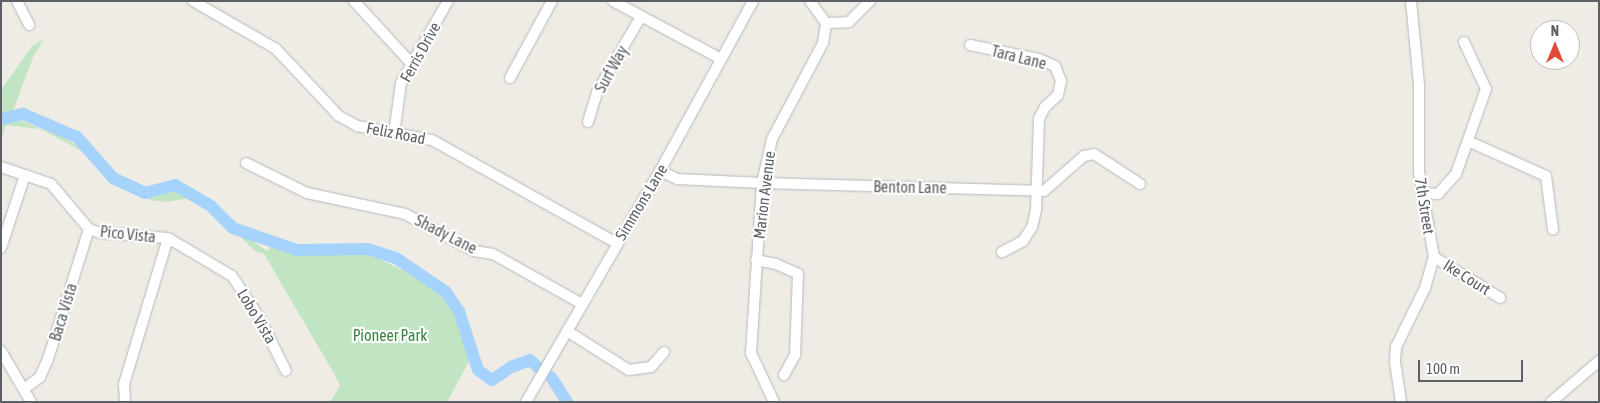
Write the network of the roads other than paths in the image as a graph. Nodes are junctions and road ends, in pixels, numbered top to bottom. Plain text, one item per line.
1 (17, 1) edge
2 (193, 1) edge
3 (354, 1) edge
4 (448, 1) edge
5 (552, 1) edge
6 (613, 1) edge
7 (753, 1) edge
8 (810, 1) edge
9 (870, 1) edge
10 (1411, 1) edge
11 (207, 5) edge
12 (640, 18) junction
13 (826, 23) junction
14 (29, 26) dead end
15 (1464, 42) dead end
16 (970, 45) dead end
17 (721, 59) junction
18 (412, 64) junction
19 (510, 78) dead end
20 (588, 122) dead end
21 (394, 134) junction
22 (1470, 142) junction
23 (246, 163) dead end
24 (1, 167) edge
25 (660, 171) junction
26 (25, 175) junction
27 (762, 184) junction
28 (1140, 184) dead end
29 (1036, 191) junction
30 (1421, 193) junction
31 (89, 229) junction
32 (1553, 230) dead end
33 (168, 238) junction
34 (616, 243) junction
35 (1, 248) edge
36 (1002, 252) dead end
37 (1434, 257) junction
38 (756, 260) junction
39 (1500, 298) dead end
40 (582, 304) junction
41 (567, 331) junction
42 (1, 351) edge
43 (664, 352) dead end
44 (1599, 361) edge
45 (286, 370) dead end
46 (784, 375) dead end
47 (25, 388) junction
48 (31, 402) edge
49 (125, 402) edge
50 (526, 402) edge
51 (774, 402) edge
52 (1401, 402) edge
53 (1551, 402) edge

1 - 14 street
2 - 11 street, Feliz Road
3 - 18 street
4 - 18 street, Ferris Drive
5 - 19 street
6 - 12 street
7 - 17 street, Simmons Lane
8 - 13 street
9 - 13 street
10 - 30 street, 7th Street
11 - 21 street, Feliz Road
12 - 17 street
12 - 20 street, Surf Way
13 - 27 street, Marion Avenue
15 - 22 street
16 - 29 street, Tara Lane
17 - 25 street, Simmons Lane
18 - 21 street, Ferris Drive
21 - 34 street, Feliz Road
22 - 30 street
22 - 32 street
23 - 40 street, Shady Lane
24 - 26 street, Pico Vista
25 - 27 street, Benton Lane
25 - 34 street, Simmons Lane
26 - 31 street, Pico Vista
26 - 35 street
27 - 29 street, Benton Lane
27 - 38 street, Marion Avenue
28 - 29 street, Benton Lane
29 - 36 street
30 - 37 street, 7th Street
31 - 33 street, Pico Vista
31 - 47 street, Baca Vista
33 - 45 street, Lobo Vista
33 - 49 street, Pico Vista
34 - 40 street, Simmons Lane
37 - 39 street, Ike Court
37 - 52 street, 7th Street
38 - 46 street
38 - 51 street, Marion Avenue
40 - 41 street, Simmons Lane
41 - 43 street
41 - 50 street, Simmons Lane
42 - 47 street
44 - 53 street
47 - 48 street

